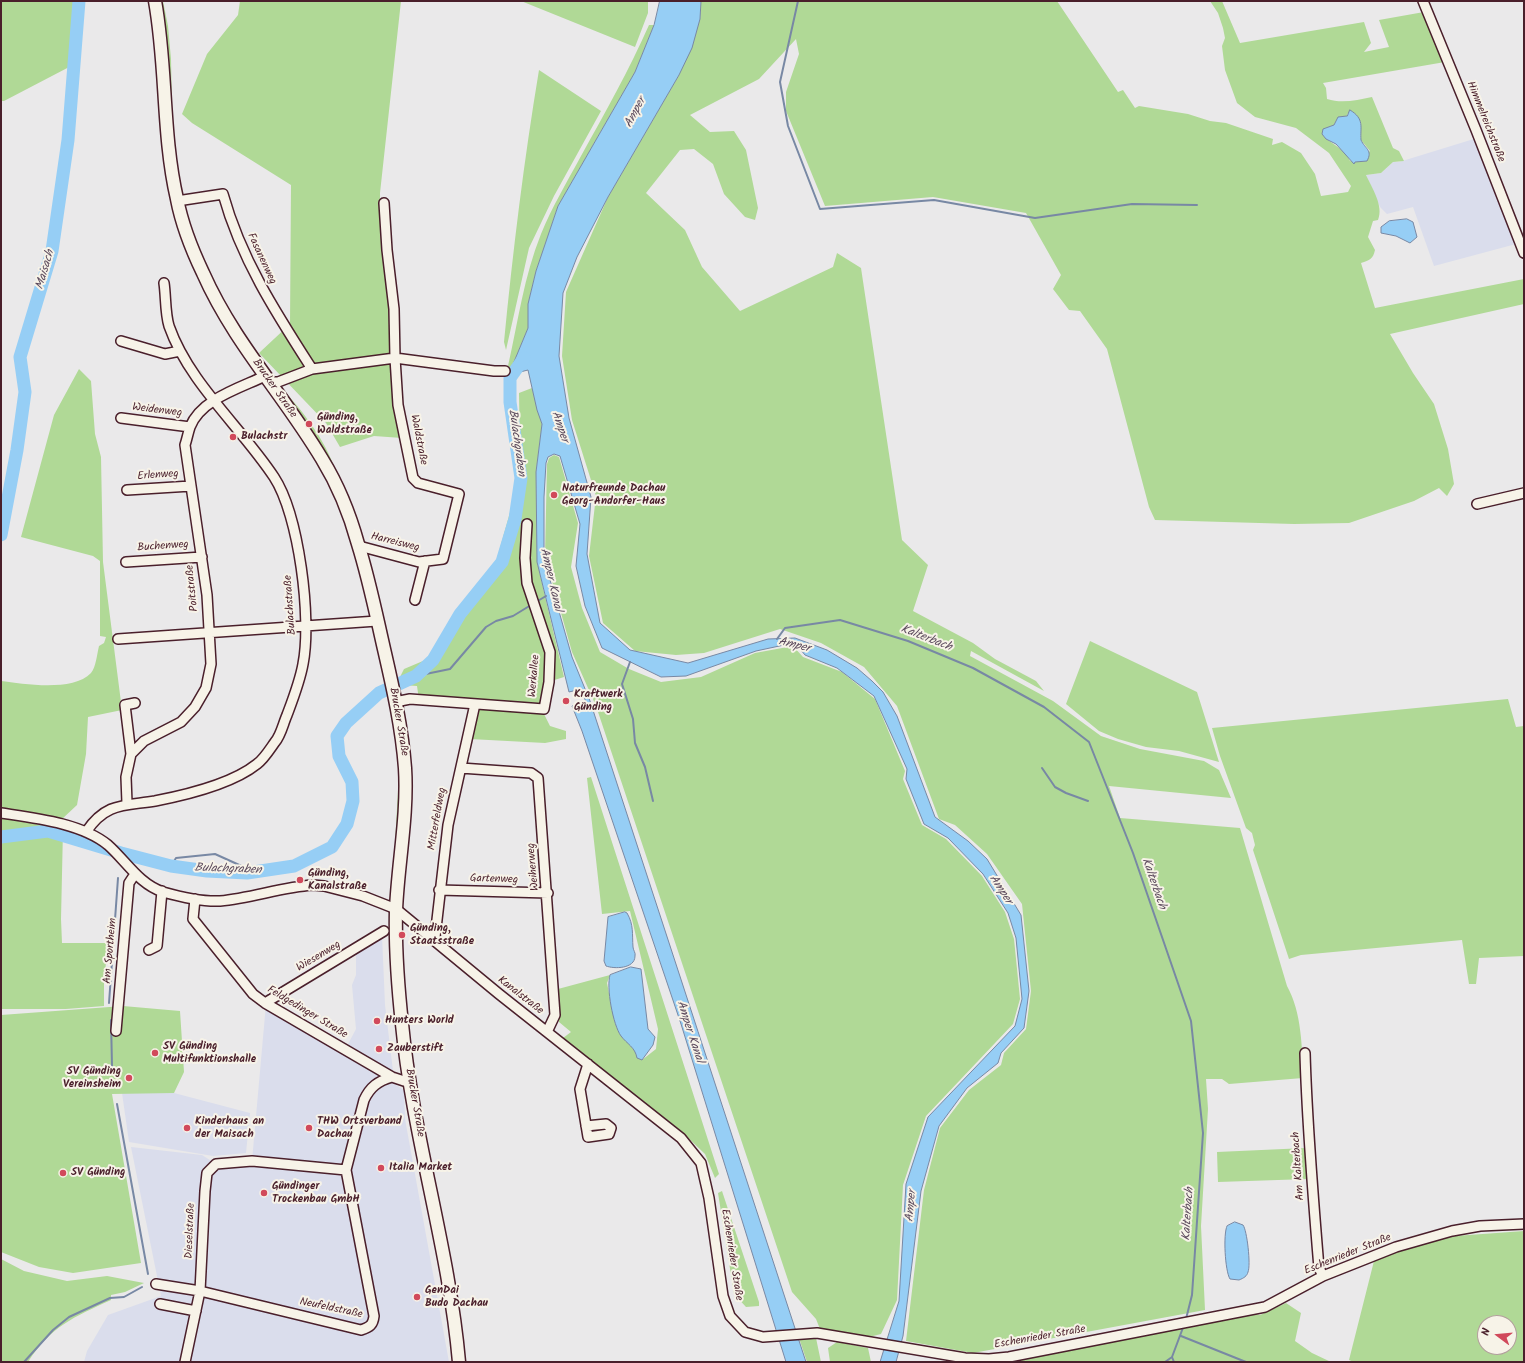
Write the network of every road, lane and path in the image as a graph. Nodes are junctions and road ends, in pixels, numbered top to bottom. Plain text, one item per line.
1 (155, 1) edge
2 (1423, 1) edge
3 (177, 201) junction
4 (384, 203) dead end
5 (1524, 253) edge
6 (164, 283) dead end
7 (121, 341) dead end
8 (180, 351) junction
9 (394, 358) junction
10 (312, 369) junction
11 (505, 370) dead end
12 (267, 379) junction
13 (214, 400) junction
14 (121, 418) dead end
15 (190, 427) junction
16 (191, 486) junction
17 (127, 490) dead end
18 (1524, 493) edge
19 (1477, 504) dead end
20 (527, 524) dead end
21 (359, 546) junction
22 (202, 557) junction
23 (439, 560) joint
24 (425, 561) junction
25 (126, 562) dead end
26 (415, 600) dead end
27 (377, 621) junction
28 (306, 626) junction
29 (210, 633) junction
30 (118, 639) dead end
31 (393, 692) junction
32 (134, 703) dead end
33 (475, 704) junction
34 (131, 754) junction
35 (461, 768) junction
36 (127, 804) junction
37 (1, 813) edge
38 (86, 832) junction
39 (135, 874) junction
40 (439, 890) junction
41 (162, 891) junction
42 (548, 893) junction
43 (195, 899) junction
44 (396, 909) junction
45 (384, 931) dead end
46 (433, 940) junction
47 (149, 950) dead end
48 (265, 1004) junction
49 (116, 1031) dead end
50 (547, 1032) junction
51 (1305, 1053) dead end
52 (588, 1064) junction
53 (392, 1077) junction
54 (410, 1080) junction
55 (632, 1098) joint
56 (586, 1126) dead end
57 (346, 1170) junction
58 (1524, 1224) edge
59 (1323, 1276) junction
60 (156, 1284) dead end
61 (200, 1292) junction
62 (160, 1304) dead end
63 (196, 1311) junction
64 (185, 1362) edge
65 (459, 1362) edge

1 - 3 main road, Brucker Straße
2 - 5 street, Himmelreichstraße
3 - 10 street, Fasanenweg
3 - 12 main road, Brucker Straße
4 - 9 street, Waldstraße
6 - 8 street, Bulachstraße
7 - 8 street
8 - 13 street, Bulachstraße
9 - 10 street
9 - 11 street
9 - 23 street, Waldstraße
10 - 12 street
12 - 13 street, Poitstraße
12 - 21 main road, Brucker Straße
13 - 15 street, Poitstraße
13 - 28 street, Bulachstraße
14 - 15 street, Weidenweg
15 - 16 street, Poitstraße
16 - 17 street, Erlenweg
16 - 22 street, Poitstraße
18 - 19 street
20 - 33 street, Werkallee
21 - 24 street, Harreisweg
21 - 27 main road, Brucker Straße
22 - 25 street, Buchenweg
22 - 29 street, Poitstraße
23 - 24 street, Harreisweg
24 - 26 street, Harreisweg
27 - 28 street
27 - 31 main road, Brucker Straße
28 - 29 street
28 - 36 street, Bulachstraße
29 - 30 street
29 - 34 street, Poitstraße
31 - 33 street, Werkallee
31 - 44 main road, Brucker Straße
32 - 34 street
33 - 35 street, Mitterfeldweg
34 - 36 street
35 - 40 street, Mitterfeldweg
35 - 42 street, Weiherweg
36 - 38 street, Bulachstraße
37 - 38 street, Kanalstraße
38 - 39 street, Kanalstraße
39 - 41 street, Kanalstraße
39 - 49 street, Am Sportheim
40 - 42 street, Gartenweg
40 - 46 street, Mitterfeldweg
41 - 43 street, Kanalstraße
41 - 47 street
42 - 50 street, Weiherweg
43 - 44 street, Kanalstraße
43 - 48 street, Feldgedinger Straße
44 - 46 street, Kanalstraße
44 - 54 main road, Brucker Straße
45 - 48 street, Wiesenweg
46 - 50 street, Kanalstraße
48 - 53 street, Feldgedinger Straße
50 - 52 street, Kanalstraße
51 - 59 street, Am Kalterbach
52 - 55 street, Kanalstraße
52 - 56 street
53 - 54 street, Feldgedinger Straße
53 - 57 street, Neufeldstraße
54 - 65 main road, Brucker Straße
55 - 59 street, Eschenrieder Straße
57 - 61 street, Dieselstraße
57 - 61 street, Neufeldstraße
58 - 59 street, Eschenrieder Straße
60 - 61 street
61 - 63 street, Dieselstraße
62 - 63 street
63 - 64 street, Dieselstraße

